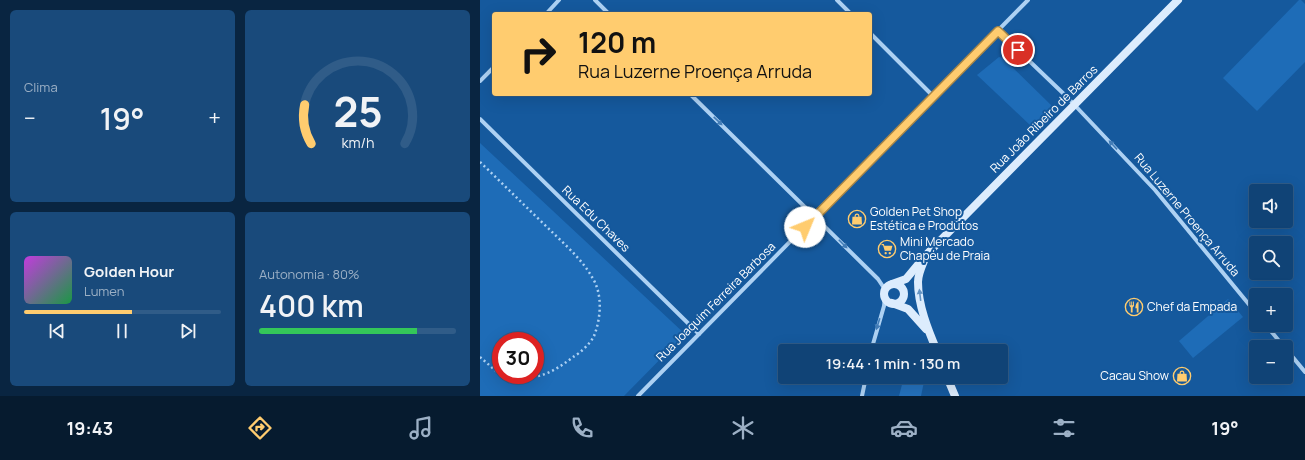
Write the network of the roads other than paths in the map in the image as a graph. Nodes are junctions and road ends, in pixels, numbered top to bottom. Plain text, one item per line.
1 (560, 0) edge
2 (594, 0) edge
3 (837, 0) edge
4 (1028, 0) edge
5 (1178, 0) edge
6 (548, 12) edge
7 (607, 12) edge
8 (849, 12) edge
9 (998, 31) junction
10 (872, 35) edge
11 (492, 69) edge
12 (480, 81) edge
13 (692, 96) edge
14 (934, 97) junction
15 (1075, 105) junction
16 (480, 119) edge
17 (815, 217) junction
18 (926, 255) junction
19 (892, 284) junction
20 (885, 295) junction
21 (892, 303) junction
22 (1249, 304) edge
23 (1272, 332) edge
24 (929, 333) junction
25 (699, 334) junction
26 (1278, 340) edge
27 (873, 344) edge
28 (933, 344) edge
29 (1293, 358) edge
30 (1305, 372) edge
31 (865, 384) edge
32 (950, 384) edge
33 (638, 396) edge
34 (862, 396) edge
35 (955, 396) edge

1 - 6 street
2 - 7 street
3 - 8 street
4 - 9 street, Rua Joaquim Ferreira Barbosa
5 - 15 street, Rua João Ribeiro de Barros
9 - 14 street, Rua Joaquim Ferreira Barbosa
9 - 15 street, Rua Luzerne Proença Arruda
10 - 14 street
11 - 12 street
13 -> 17 street
14 - 17 street, Rua Joaquim Ferreira Barbosa
15 - 18 street, Rua João Ribeiro de Barros
22 -> 15 street, Rua Luzerne Proença Arruda
16 - 25 street, Rua Edu Chaves
17 -> 20 street
17 - 25 street, Rua Joaquim Ferreira Barbosa
18 - 19 street, Rua João Ribeiro de Barros
24 -> 18 street, Rua João Ribeiro de Barros
19 - 20 street, Rua João Ribeiro de Barros
19 - 21 street
20 - 21 street, Rua João Ribeiro de Barros
20 -> 27 street
21 - 24 street, Rua João Ribeiro de Barros
23 - 26 street
24 - 28 street, Rua João Ribeiro de Barros
25 - 33 street, Rua Joaquim Ferreira Barbosa
29 - 30 street
31 - 34 street
32 - 35 street

